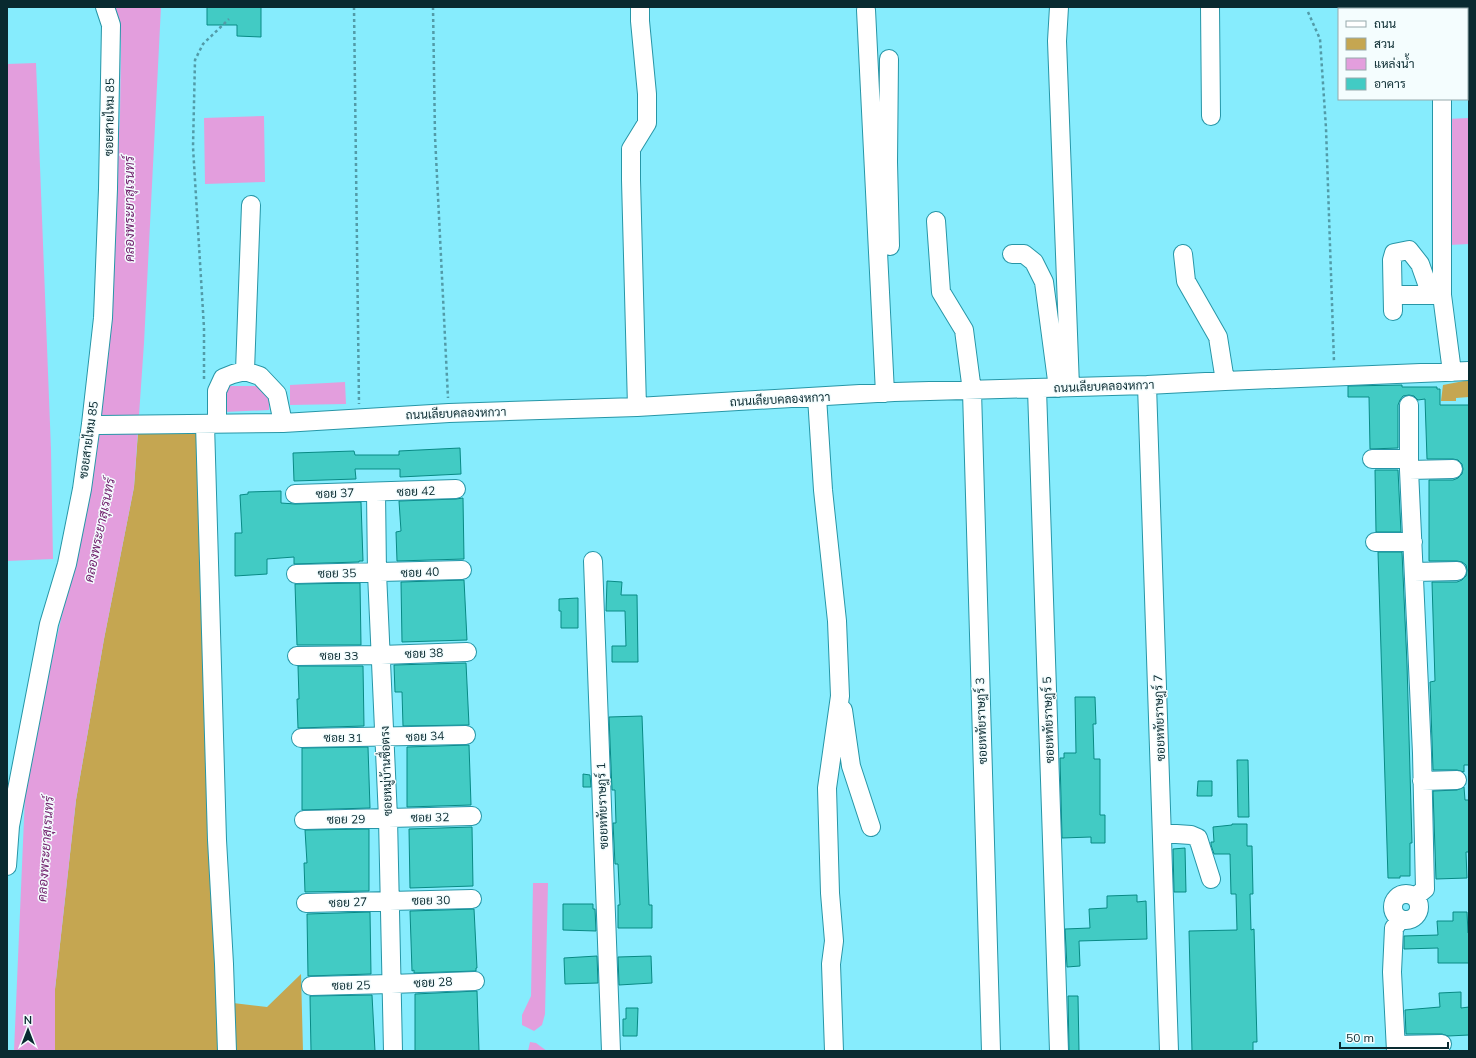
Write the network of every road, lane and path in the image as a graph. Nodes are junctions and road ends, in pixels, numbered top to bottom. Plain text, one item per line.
1 (105, 7) edge
2 (354, 7) edge
3 (433, 7) edge
4 (640, 7) edge
5 (1059, 7) edge
6 (1210, 7) edge
7 (866, 10) dead end
8 (1308, 12) dead end
9 (229, 19) dead end
10 (889, 59) dead end
11 (1442, 100) edge
12 (1211, 116) dead end
13 (251, 205) dead end
14 (936, 221) dead end
15 (1012, 254) dead end
16 (1183, 254) dead end
17 (1436, 295) junction
18 (246, 371) junction
19 (1461, 372) edge
20 (1334, 376) junction
21 (1225, 381) junction
22 (204, 384) dead end
23 (1148, 385) junction
24 (1064, 387) junction
25 (1037, 389) junction
26 (972, 391) junction
27 (889, 393) junction
28 (817, 397) junction
29 (1409, 405) dead end
30 (637, 407) junction
31 (449, 413) junction
32 (359, 418) junction
33 (283, 422) junction
34 (211, 424) junction
35 (95, 425) junction
36 (1372, 459) dead end
37 (1409, 465) junction
38 (1453, 469) dead end
39 (456, 489) dead end
40 (376, 492) junction
41 (295, 494) dead end
42 (1375, 542) dead end
43 (1413, 542) junction
44 (593, 561) dead end
45 (462, 570) dead end
46 (1456, 571) dead end
47 (1414, 572) junction
48 (377, 573) junction
49 (296, 574) dead end
50 (467, 652) dead end
51 (381, 655) junction
52 (297, 656) dead end
53 (840, 696) junction
54 (466, 735) dead end
55 (385, 737) junction
56 (301, 738) dead end
57 (1458, 780) dead end
58 (1422, 781) junction
59 (472, 816) dead end
60 (388, 818) junction
61 (304, 820) dead end
62 (871, 827) dead end
63 (1162, 833) junction
64 (7, 866) edge
65 (1211, 880) dead end
66 (472, 899) dead end
67 (390, 900) junction
68 (306, 903) dead end
69 (475, 981) dead end
70 (391, 984) junction
71 (311, 986) dead end
72 (1442, 1044) dead end
73 (1396, 1048) edge
74 (227, 1051) edge
75 (394, 1051) edge
76 (611, 1051) edge
77 (834, 1051) edge
78 (990, 1051) edge
79 (1059, 1051) edge
80 (1168, 1051) edge

1 - 35 street, ซอยสายไหม 85
2 - 32 path
3 - 31 path
4 - 30 street
5 - 24 street
6 - 12 street
7 - 27 street
8 - 20 path
9 - 22 path
10 - 27 street
11 - 17 street
13 - 18 street
14 - 26 street, ซอยหทัยราษฎร์ 3
15 - 24 street
16 - 21 street
17 - 17 street
17 - 19 street
18 - 33 street
18 - 34 street
19 - 20 street, ถนนเลียบคลองหกวา
20 - 21 street, ถนนเลียบคลองหกวา
21 - 23 street, ถนนเลียบคลองหกวา
23 - 24 street, ถนนเลียบคลองหกวา
23 - 63 street, ซอยหทัยราษฎร์ 7
24 - 25 street, ถนนเลียบคลองหกวา
25 - 26 street, ถนนเลียบคลองหกวา
25 - 79 street, ซอยหทัยราษฎร์ 5
26 - 27 street, ถนนเลียบคลองหกวา
26 - 78 street, ซอยหทัยราษฎร์ 3
27 - 28 street, ถนนเลียบคลองหกวา
28 - 30 street, ถนนเลียบคลองหกวา
28 - 53 street
29 - 37 street
30 - 31 street, ถนนเลียบคลองหกวา
31 - 32 street, ถนนเลียบคลองหกวา
32 - 33 street, ถนนเลียบคลองหกวา
33 - 34 street, ถนนเลียบคลองหกวา
34 - 35 street, ถนนเลียบคลองหกวา
34 - 74 street
35 - 64 street, ซอยสายไหม 85
36 - 37 street
37 - 38 street
37 - 43 street
39 - 40 street, ซอย 42
40 - 41 street, ซอย 37
40 - 48 street, ซอยหมู่บ้านซื่อตรง
42 - 43 street
43 - 47 street
44 - 76 street, ซอยหทัยราษฎร์ 1
45 - 48 street, ซอย 40
46 - 47 street
47 - 58 street
48 - 49 street, ซอย 35
48 - 51 street, ซอยหมู่บ้านซื่อตรง
50 - 51 street, ซอย 38
51 - 52 street, ซอย 33
51 - 55 street, ซอยหมู่บ้านซื่อตรง
53 - 62 street
53 - 77 street
54 - 55 street, ซอย 34
55 - 56 street, ซอย 31
55 - 60 street, ซอยหมู่บ้านซื่อตรง
57 - 58 street
58 - 73 street
59 - 60 street, ซอย 32
60 - 61 street, ซอย 29
60 - 67 street, ซอยหมู่บ้านซื่อตรง
63 - 65 street
63 - 80 street, ซอยหทัยราษฎร์ 7
66 - 67 street, ซอย 30
67 - 68 street, ซอย 27
67 - 70 street, ซอยหมู่บ้านซื่อตรง
69 - 70 street, ซอย 28
70 - 71 street, ซอย 25
70 - 75 street, ซอยหมู่บ้านซื่อตรง
72 - 73 street

